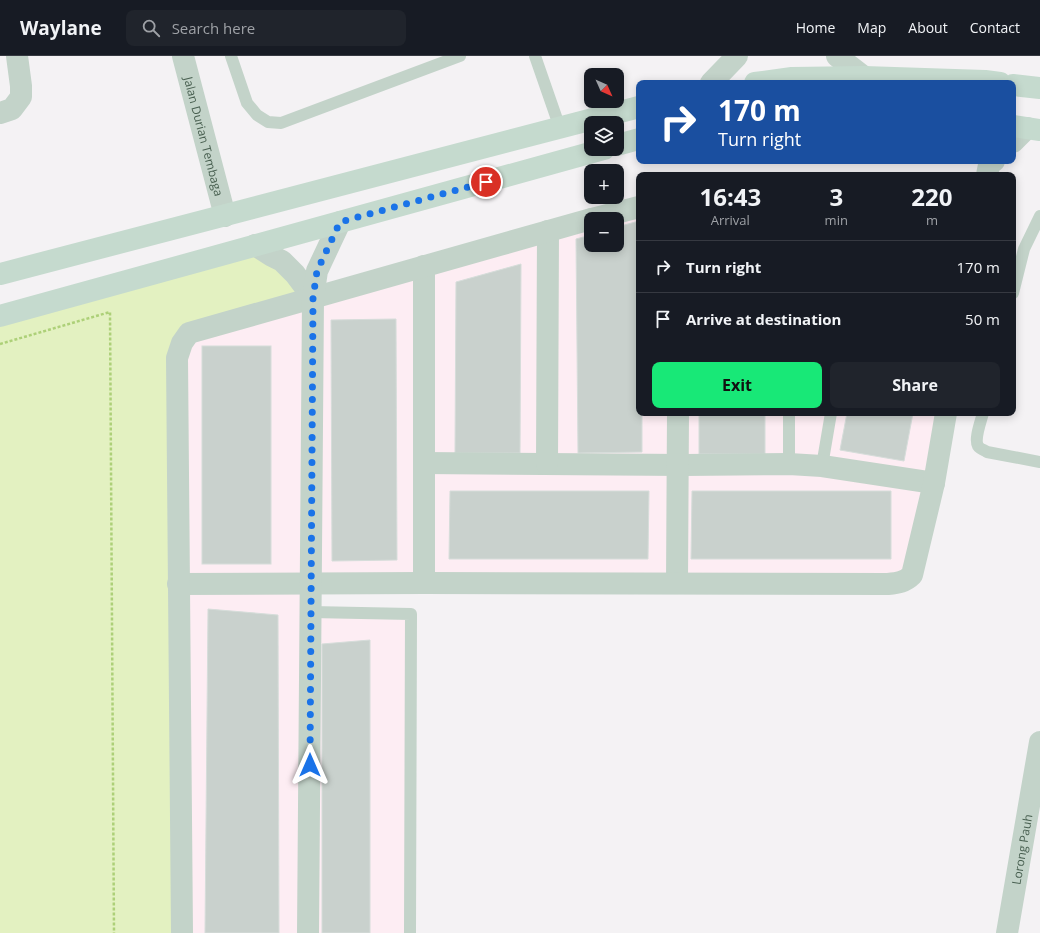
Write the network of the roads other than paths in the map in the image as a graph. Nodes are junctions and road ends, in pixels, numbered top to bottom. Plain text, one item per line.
1 (17, 56) edge
2 (183, 56) edge
3 (231, 56) edge
4 (460, 56) edge
5 (535, 56) edge
6 (737, 56) edge
7 (837, 56) edge
8 (864, 78) junction
9 (715, 80) edge
10 (777, 80) edge
11 (945, 80) edge
12 (1016, 85) edge
13 (1040, 88) edge
14 (636, 108) edge
15 (0, 113) edge
16 (560, 128) junction
17 (636, 140) edge
18 (624, 143) edge
19 (584, 155) edge
20 (636, 208) edge
21 (619, 212) edge
22 (225, 216) junction
23 (1040, 216) edge
24 (584, 221) edge
25 (340, 222) junction
26 (548, 231) junction
27 (255, 245) junction
28 (424, 266) junction
29 (0, 274) edge
30 (1016, 280) edge
31 (313, 298) junction
32 (0, 316) edge
33 (678, 416) edge
34 (789, 416) edge
35 (830, 416) edge
36 (945, 416) edge
37 (982, 416) edge
38 (1040, 462) edge
39 (424, 464) junction
40 (547, 464) junction
41 (789, 464) junction
42 (678, 465) junction
43 (822, 466) junction
44 (934, 483) junction
45 (311, 583) junction
46 (424, 583) junction
47 (677, 583) junction
48 (178, 584) junction
49 (311, 612) junction
50 (1040, 742) edge
51 (182, 933) edge
52 (308, 933) edge
53 (410, 933) edge
54 (1007, 933) edge

1 - 15 street
2 - 22 street, Jalan Durian Tembaga
3 - 4 lane
5 - 16 lane
6 - 9 street
7 - 8 street
8 - 10 street
8 - 11 street
12 - 13 street
14 - 16 street
16 - 22 street
17 - 18 street
19 - 25 street
20 - 21 street
22 - 29 street
23 - 30 lane
24 - 26 street
25 - 27 street
25 - 31 street
26 - 28 street
26 - 40 street
27 - 31 street
27 - 32 street
28 - 31 street
28 - 39 street
31 - 45 street
31 - 48 street
33 - 42 street
34 - 41 lane
35 - 43 lane
36 - 44 street
37 - 38 lane
39 - 40 street
39 - 46 street
40 - 42 street
41 - 42 street
41 - 43 street
42 - 47 street
43 - 44 street
44 - 47 street
45 - 46 street
45 - 48 street
45 - 49 street
46 - 47 street
48 - 51 street
49 - 52 street
49 - 53 lane
50 - 54 street, Lorong Pauh

